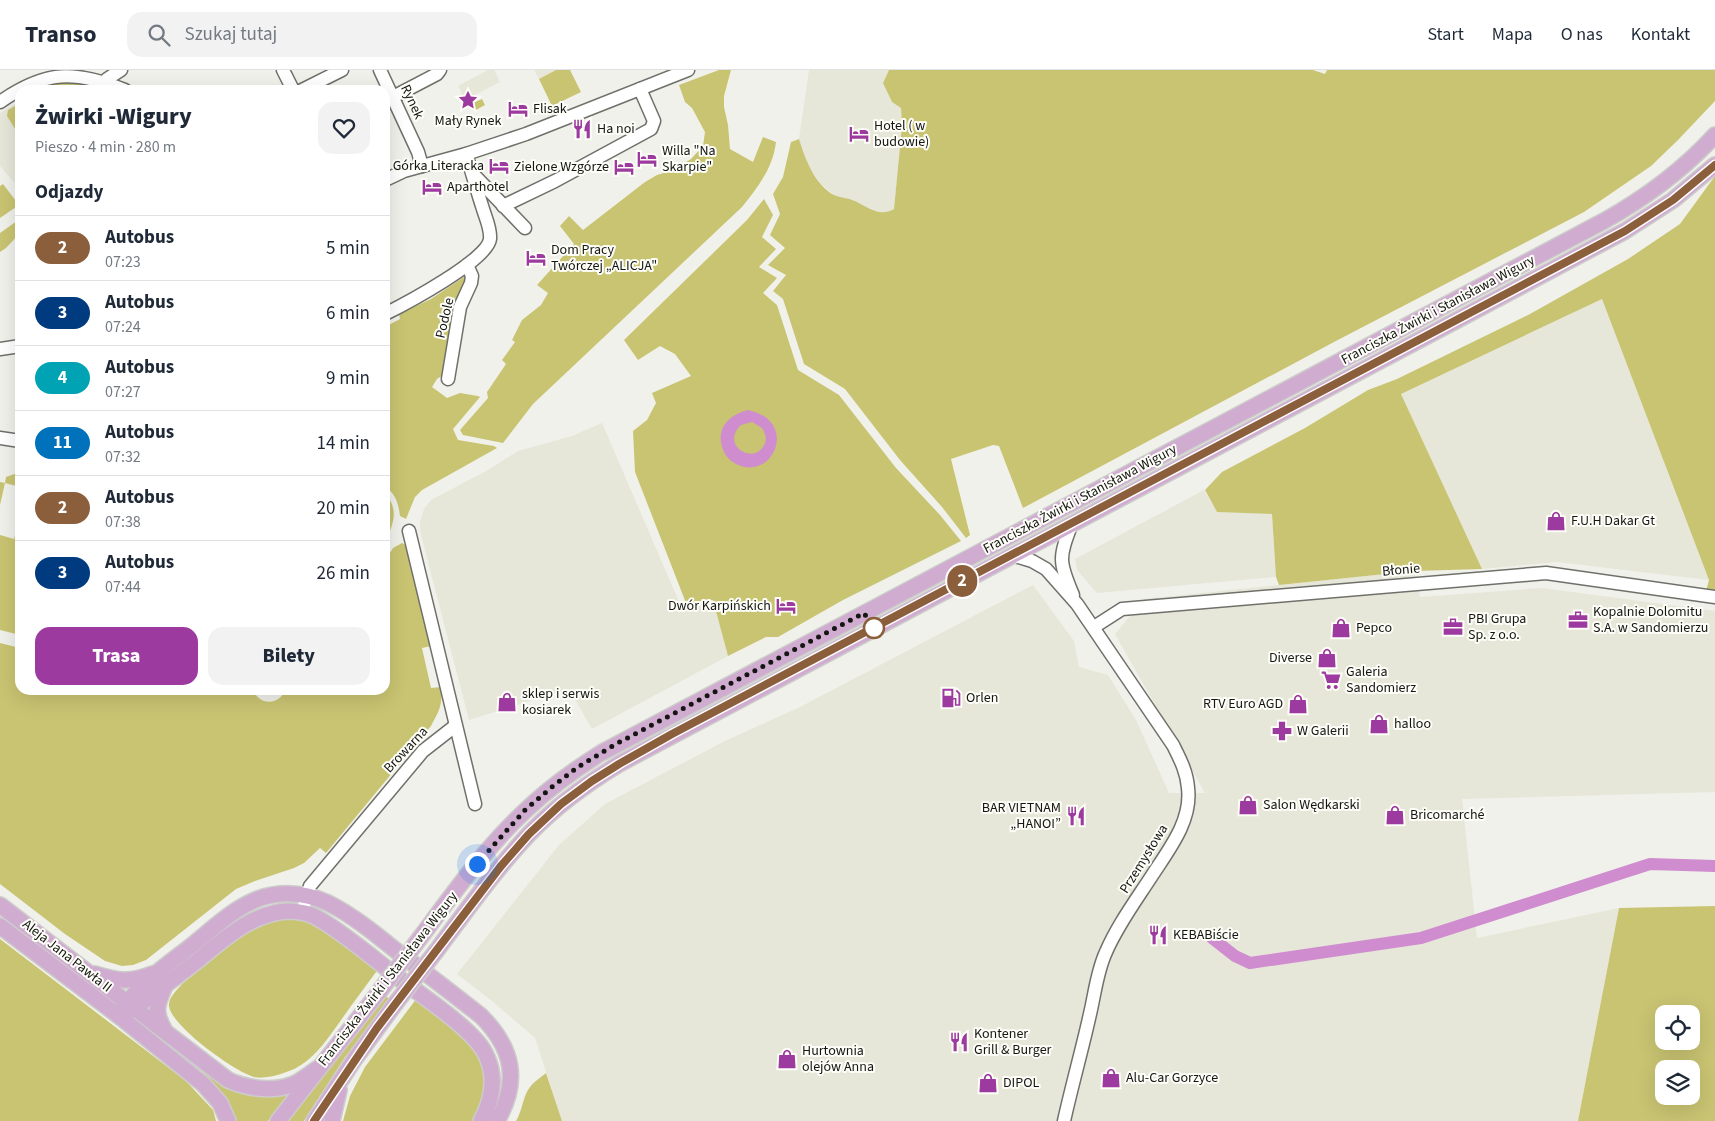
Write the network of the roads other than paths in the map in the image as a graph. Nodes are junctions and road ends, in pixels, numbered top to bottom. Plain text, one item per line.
1 (120, 70) edge
2 (283, 70) edge
3 (342, 70) edge
4 (380, 70) edge
5 (440, 70) edge
6 (688, 70) edge
7 (107, 79) junction
8 (26, 85) edge
9 (117, 85) edge
10 (290, 85) edge
11 (312, 85) edge
12 (387, 85) edge
13 (640, 89) junction
14 (390, 91) edge
15 (15, 92) edge
16 (393, 97) junction
17 (0, 102) edge
18 (1715, 135) edge
19 (466, 154) junction
20 (1715, 164) edge
21 (422, 166) junction
22 (471, 171) junction
23 (390, 178) edge
24 (503, 206) junction
25 (525, 228) dead end
26 (467, 265) junction
27 (390, 311) edge
28 (15, 347) edge
29 (0, 349) edge
30 (448, 379) dead end
31 (0, 438) edge
32 (15, 440) edge
33 (1072, 523) junction
34 (409, 531) dead end
35 (1012, 555) junction
36 (1715, 597) edge
37 (1077, 604) junction
38 (1094, 627) junction
39 (455, 726) junction
40 (475, 804) dead end
41 (306, 896) junction
42 (0, 905) edge
43 (302, 912) junction
44 (0, 926) edge
45 (85, 971) junction
46 (162, 979) junction
47 (126, 1009) junction
48 (167, 1035) junction
49 (321, 1066) junction
50 (344, 1075) junction
51 (228, 1121) edge
52 (278, 1121) edge
53 (314, 1121) edge
54 (332, 1121) edge
55 (481, 1121) edge
56 (497, 1121) edge
57 (1064, 1121) edge

1 - 7 street
2 - 10 street
3 - 11 street
4 - 12 street, Rynek
5 - 16 street
6 - 13 street
7 - 8 street
7 - 9 street
13 - 19 street
13 - 24 street
14 - 16 street, Rynek
15 - 17 street
16 - 21 street, Rynek
18 - 49 main road, Franciszka Żwirki i Stanisława Wigury, bridge
19 - 21 street
19 - 22 street
20 - 33 main road, Franciszka Żwirki i Stanisława Wigury
21 - 23 street
22 - 24 street
22 - 26 street
24 - 25 street
26 - 27 street
26 - 30 street, Podole
28 - 29 street
31 - 32 street
33 - 35 main road, Franciszka Żwirki i Stanisława Wigury
33 - 37 street
34 - 39 street
35 - 37 street
35 - 50 main road, Franciszka Żwirki i Stanisława Wigury, bridge
36 - 38 street, Błonie
37 - 38 street, Przemysłowa
38 - 57 street, Przemysłowa
39 - 40 street
39 - 41 street, Browarna
41 - 43 street, Browarna
41 - 46 main road
41 - 56 main road
42 - 45 main road, Aleja Jana Pawła II
43 - 46 main road
43 - 55 main road
44 - 47 main road, Aleja Jana Pawła II
45 - 46 main road
45 - 47 main road, Aleja Jana Pawła II
46 - 47 main road
46 - 48 main road
47 - 48 main road
47 - 51 main road
48 - 49 main road
49 - 52 main road, Franciszka Żwirki i Stanisława Wigury
50 - 53 main road, Franciszka Żwirki i Stanisława Wigury
50 - 54 main road

